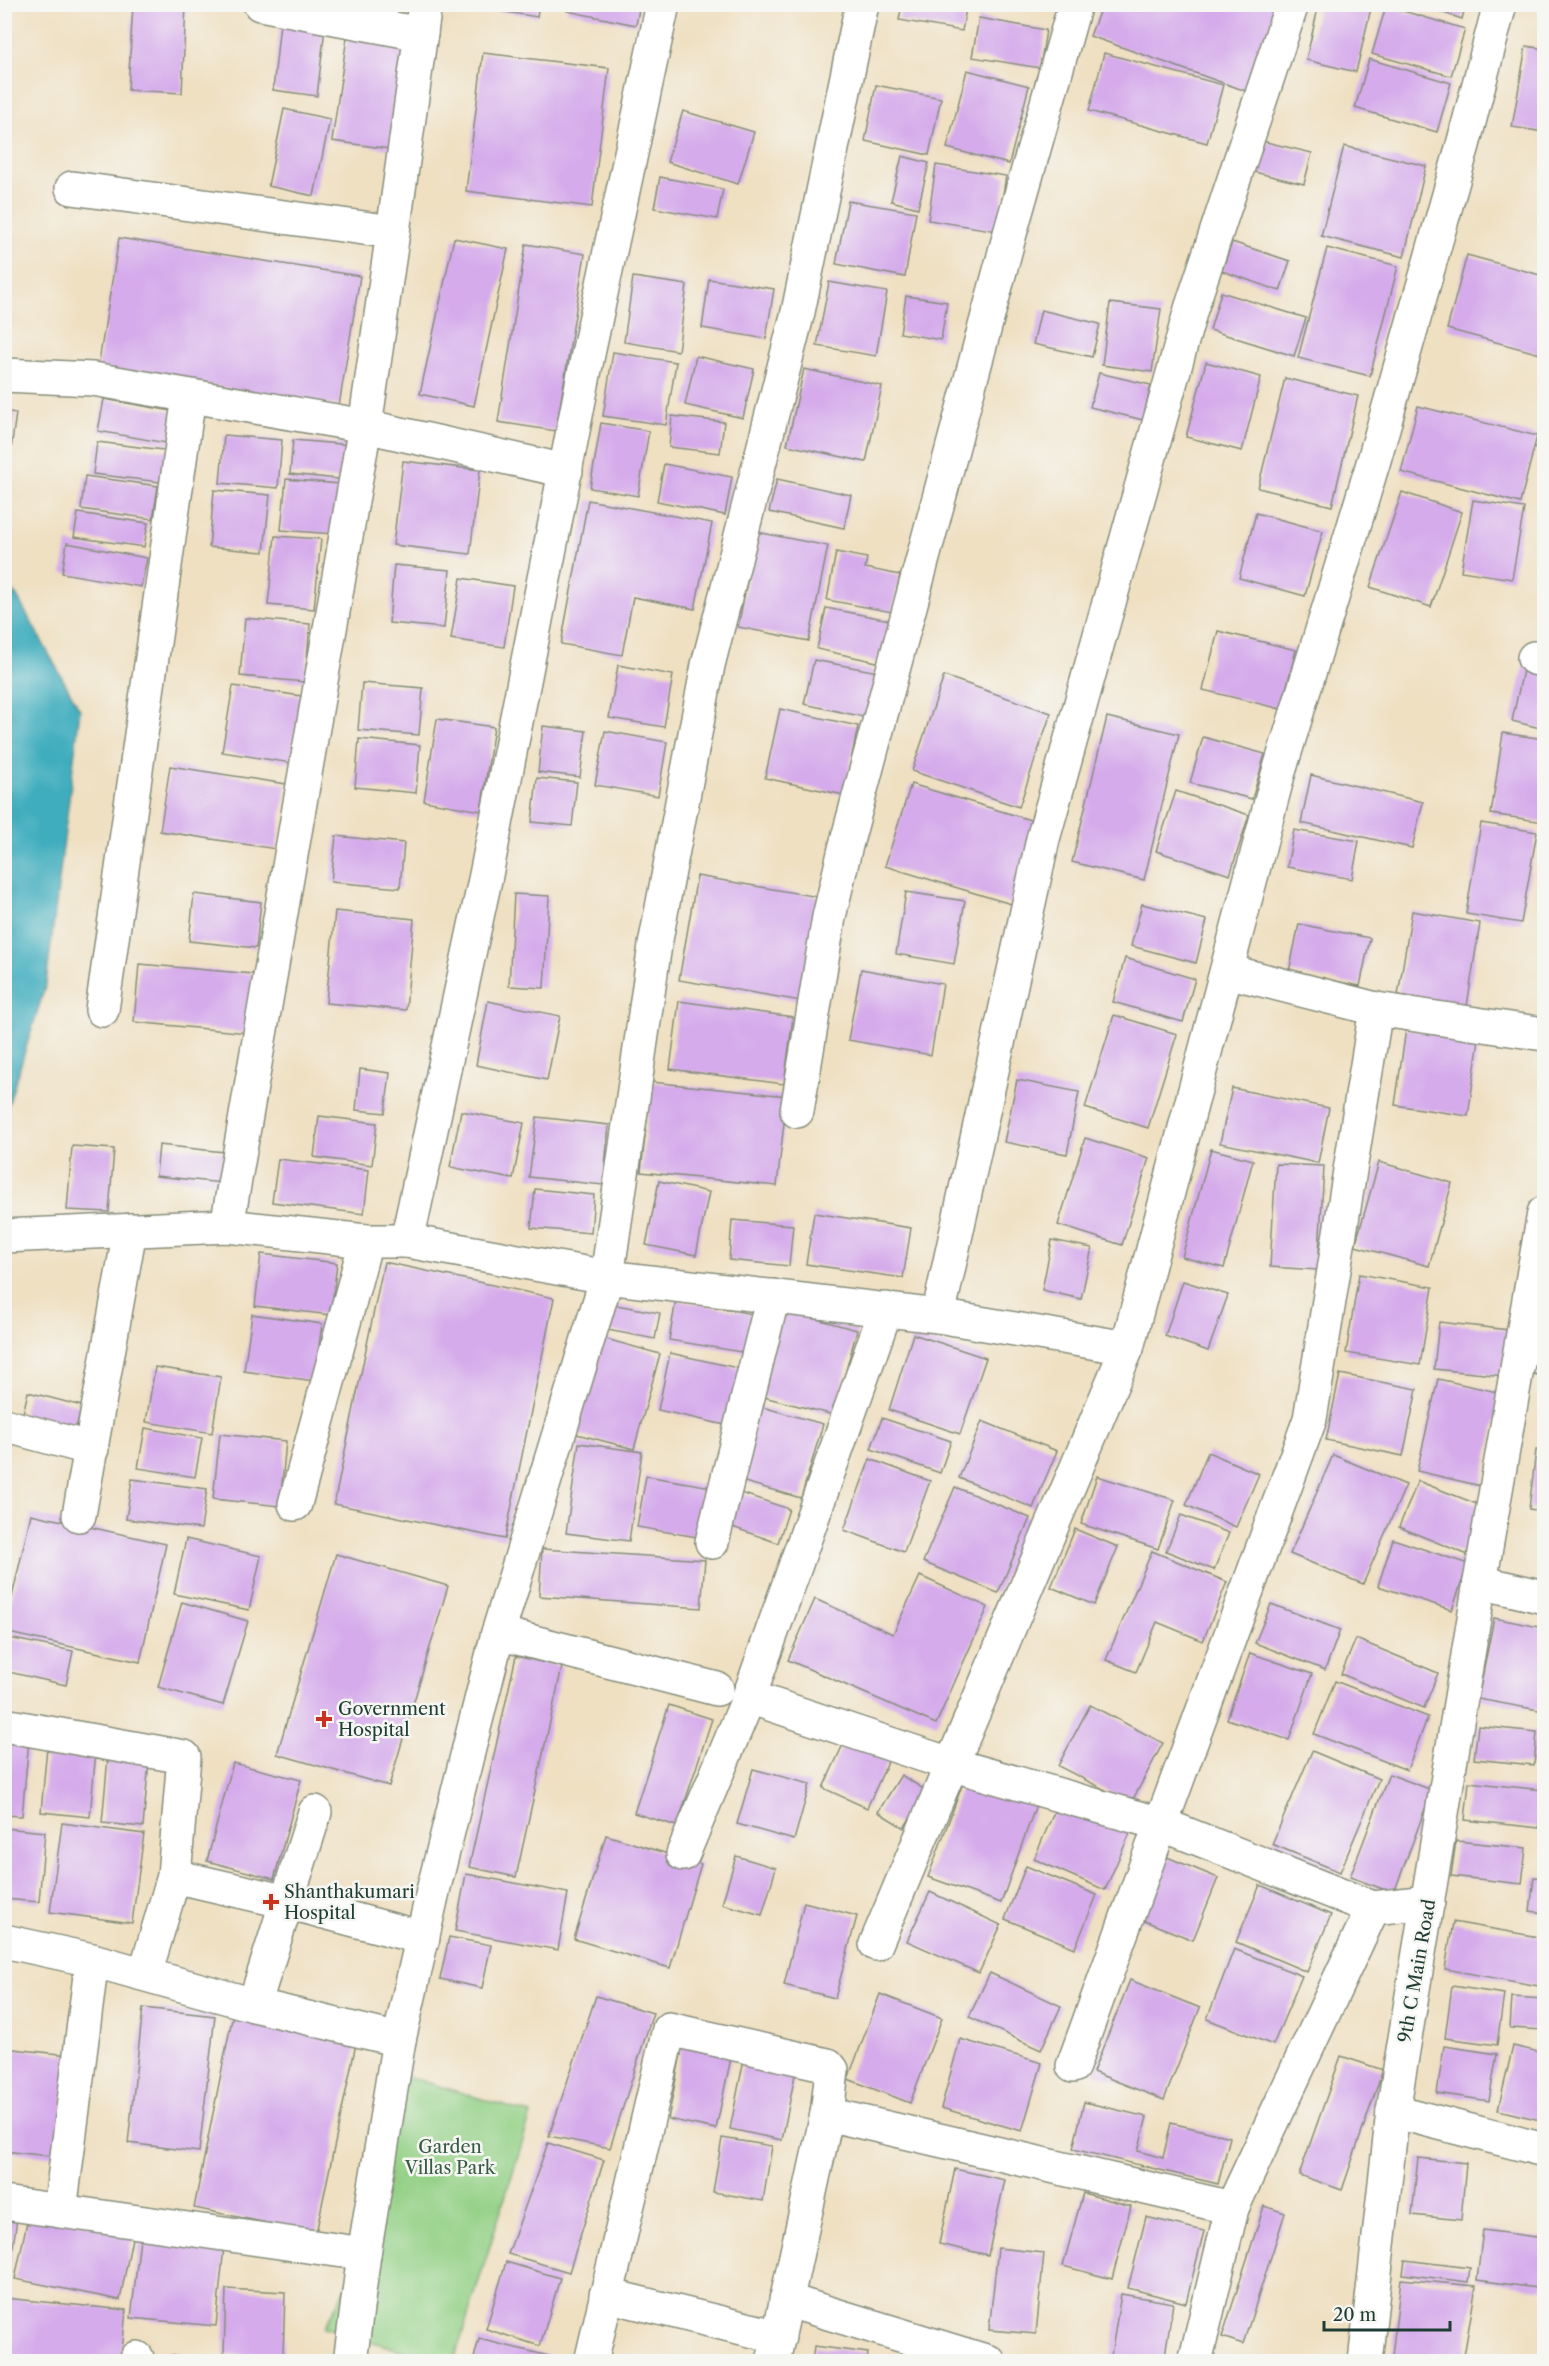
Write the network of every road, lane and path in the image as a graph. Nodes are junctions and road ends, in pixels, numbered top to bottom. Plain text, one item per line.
1 (260, 4) edge
2 (663, 4) edge
3 (862, 4) edge
4 (1075, 4) edge
5 (1292, 4) edge
6 (1500, 4) edge
7 (423, 19) edge
8 (72, 188) dead end
9 (393, 232) junction
10 (4, 375) edge
11 (189, 396) junction
12 (365, 426) junction
13 (566, 471) junction
14 (1227, 971) junction
15 (1376, 1009) junction
16 (102, 1010) dead end
17 (1545, 1034) edge
18 (797, 1112) dead end
19 (1545, 1213) edge
20 (227, 1226) junction
21 (130, 1230) junction
22 (4, 1236) edge
23 (407, 1240) junction
24 (366, 1241) junction
25 (607, 1277) junction
26 (773, 1296) junction
27 (886, 1309) junction
28 (938, 1316) junction
29 (1127, 1348) junction
30 (4, 1425) edge
31 (92, 1449) junction
32 (295, 1504) dead end
33 (79, 1515) dead end
34 (712, 1542) dead end
35 (1480, 1582) junction
36 (1545, 1597) edge
37 (498, 1633) junction
38 (717, 1689) dead end
39 (749, 1697) junction
40 (4, 1725) edge
41 (950, 1764) junction
42 (315, 1812) dead end
43 (1161, 1824) junction
44 (683, 1854) dead end
45 (174, 1876) junction
46 (288, 1902) junction
47 (1428, 1902) junction
48 (1373, 1908) junction
49 (423, 1938) junction
50 (4, 1941) edge
51 (876, 1944) dead end
52 (92, 1960) junction
53 (145, 1974) junction
54 (254, 2005) junction
55 (399, 2040) junction
56 (1073, 2066) dead end
57 (1393, 2111) junction
58 (827, 2114) junction
59 (1545, 2150) edge
60 (4, 2203) edge
61 (1232, 2208) junction
62 (60, 2211) junction
63 (364, 2254) junction
64 (606, 2295) junction
65 (786, 2300) junction
66 (776, 2349) edge
67 (350, 2361) edge
68 (591, 2361) edge
69 (989, 2361) edge
70 (1195, 2361) edge
71 (1365, 2361) edge

1 - 7 street
2 - 13 street
3 - 25 street
4 - 18 street
5 - 28 street
6 - 14 street
7 - 9 street
8 - 9 street
9 - 12 street
10 - 11 street
11 - 12 street
11 - 16 street
12 - 13 street
12 - 20 street
13 - 23 street
14 - 15 street
14 - 29 street
15 - 17 street
15 - 43 street
19 - 35 street, 9th C Main Road
20 - 21 street
20 - 24 street
21 - 22 street
21 - 31 street
23 - 24 street
23 - 25 street
24 - 32 street
25 - 26 street
25 - 37 street
26 - 27 street
26 - 34 street
27 - 28 street
27 - 39 street
28 - 29 street
29 - 41 street
30 - 31 street
31 - 33 street
35 - 36 street
35 - 47 street, 9th C Main Road
37 - 38 street
37 - 49 street
39 - 41 street
39 - 44 street
40 - 45 street
41 - 43 street
41 - 51 street
42 - 46 street
43 - 48 street
43 - 56 street
45 - 46 street
45 - 53 street
46 - 49 street
46 - 54 street
47 - 48 street
47 - 57 street, 9th C Main Road
48 - 61 street
49 - 55 street
50 - 52 street
52 - 53 street
52 - 62 street
53 - 54 street
54 - 55 street
55 - 63 street
57 - 59 street
57 - 71 street, 9th C Main Road
58 - 61 street
58 - 64 street
58 - 65 street
60 - 62 street
61 - 70 street
62 - 63 street
63 - 67 street
64 - 66 street
64 - 68 street
65 - 66 street
65 - 69 street

